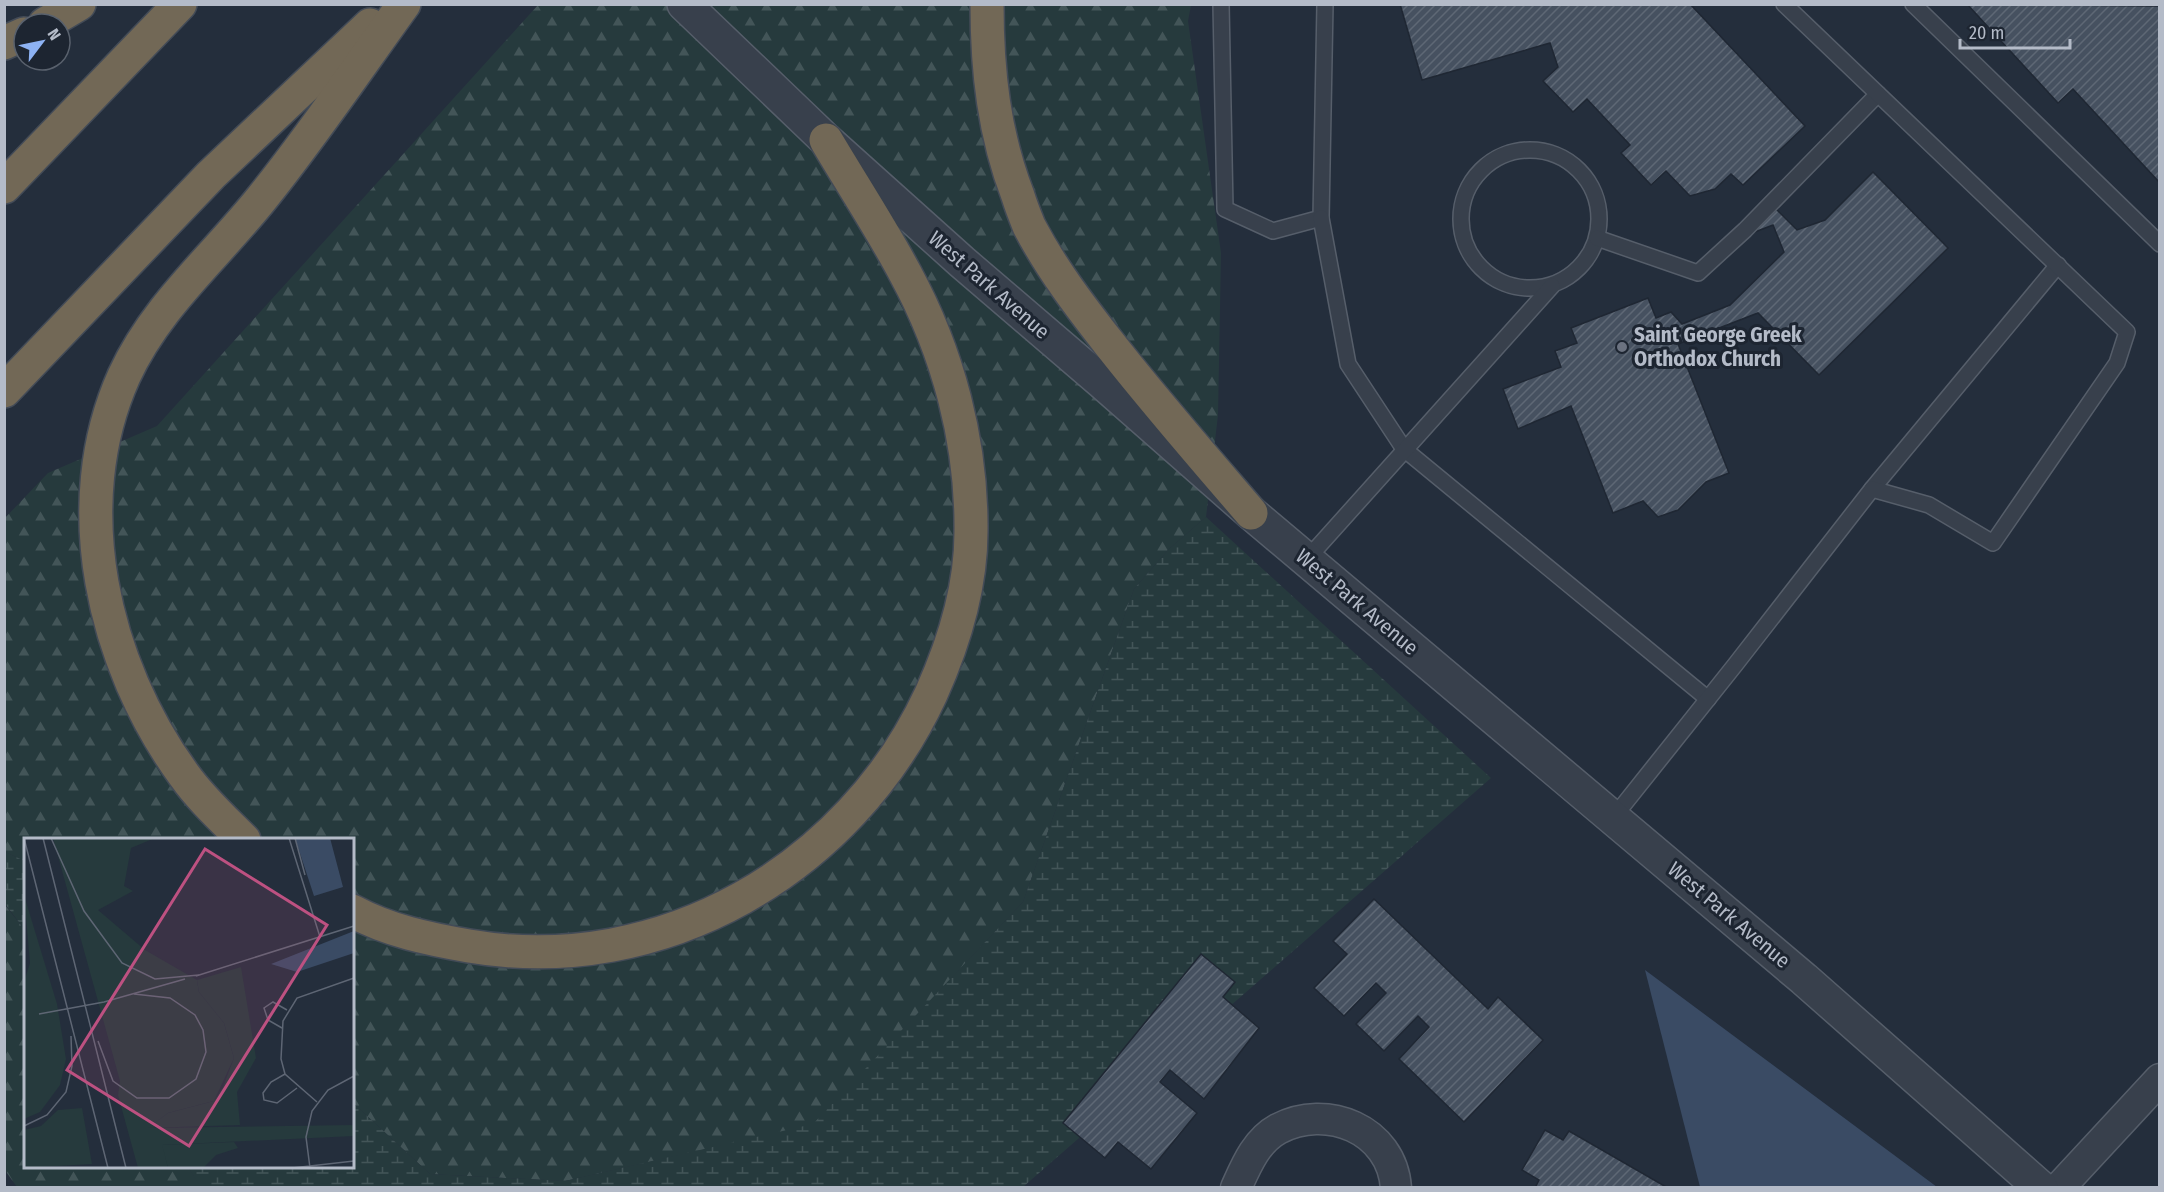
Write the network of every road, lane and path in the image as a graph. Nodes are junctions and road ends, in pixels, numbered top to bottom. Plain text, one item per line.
1 (79, 4) edge
2 (180, 4) edge
3 (392, 4) edge
4 (404, 4) edge
5 (684, 4) edge
6 (987, 4) edge
7 (1221, 4) edge
8 (1325, 4) edge
9 (1784, 4) edge
10 (1913, 4) edge
11 (65, 12) edge
12 (1878, 94) junction
13 (826, 140) junction
14 (4, 187) edge
15 (1321, 218) junction
16 (1597, 238) junction
17 (2160, 244) edge
18 (2058, 265) junction
19 (1552, 286) junction
20 (4, 391) edge
21 (1404, 449) junction
22 (1872, 489) junction
23 (1251, 513) junction
24 (1307, 559) junction
25 (1708, 699) junction
26 (1613, 818) junction
27 (242, 838) edge
28 (354, 912) edge
29 (2160, 1079) edge
30 (1236, 1188) edge
31 (1396, 1188) edge
32 (2041, 1188) edge
33 (2059, 1188) edge

1 - 11 highway
2 - 14 highway
3 - 20 highway
4 - 27 highway
5 - 13 street, West Park Avenue
6 - 23 highway
7 - 15 lane
8 - 15 lane
9 - 12 lane
10 - 17 lane
12 - 16 lane
12 - 18 lane
13 - 23 street, West Park Avenue
13 - 28 highway
15 - 21 lane
16 - 19 lane
16 - 19 lane
18 - 22 lane
18 - 22 lane
19 - 21 lane
21 - 24 lane
21 - 25 lane
22 - 25 lane
23 - 24 street, West Park Avenue
24 - 26 street, West Park Avenue
25 - 26 lane
26 - 32 street, West Park Avenue
29 - 33 street
30 - 31 street

